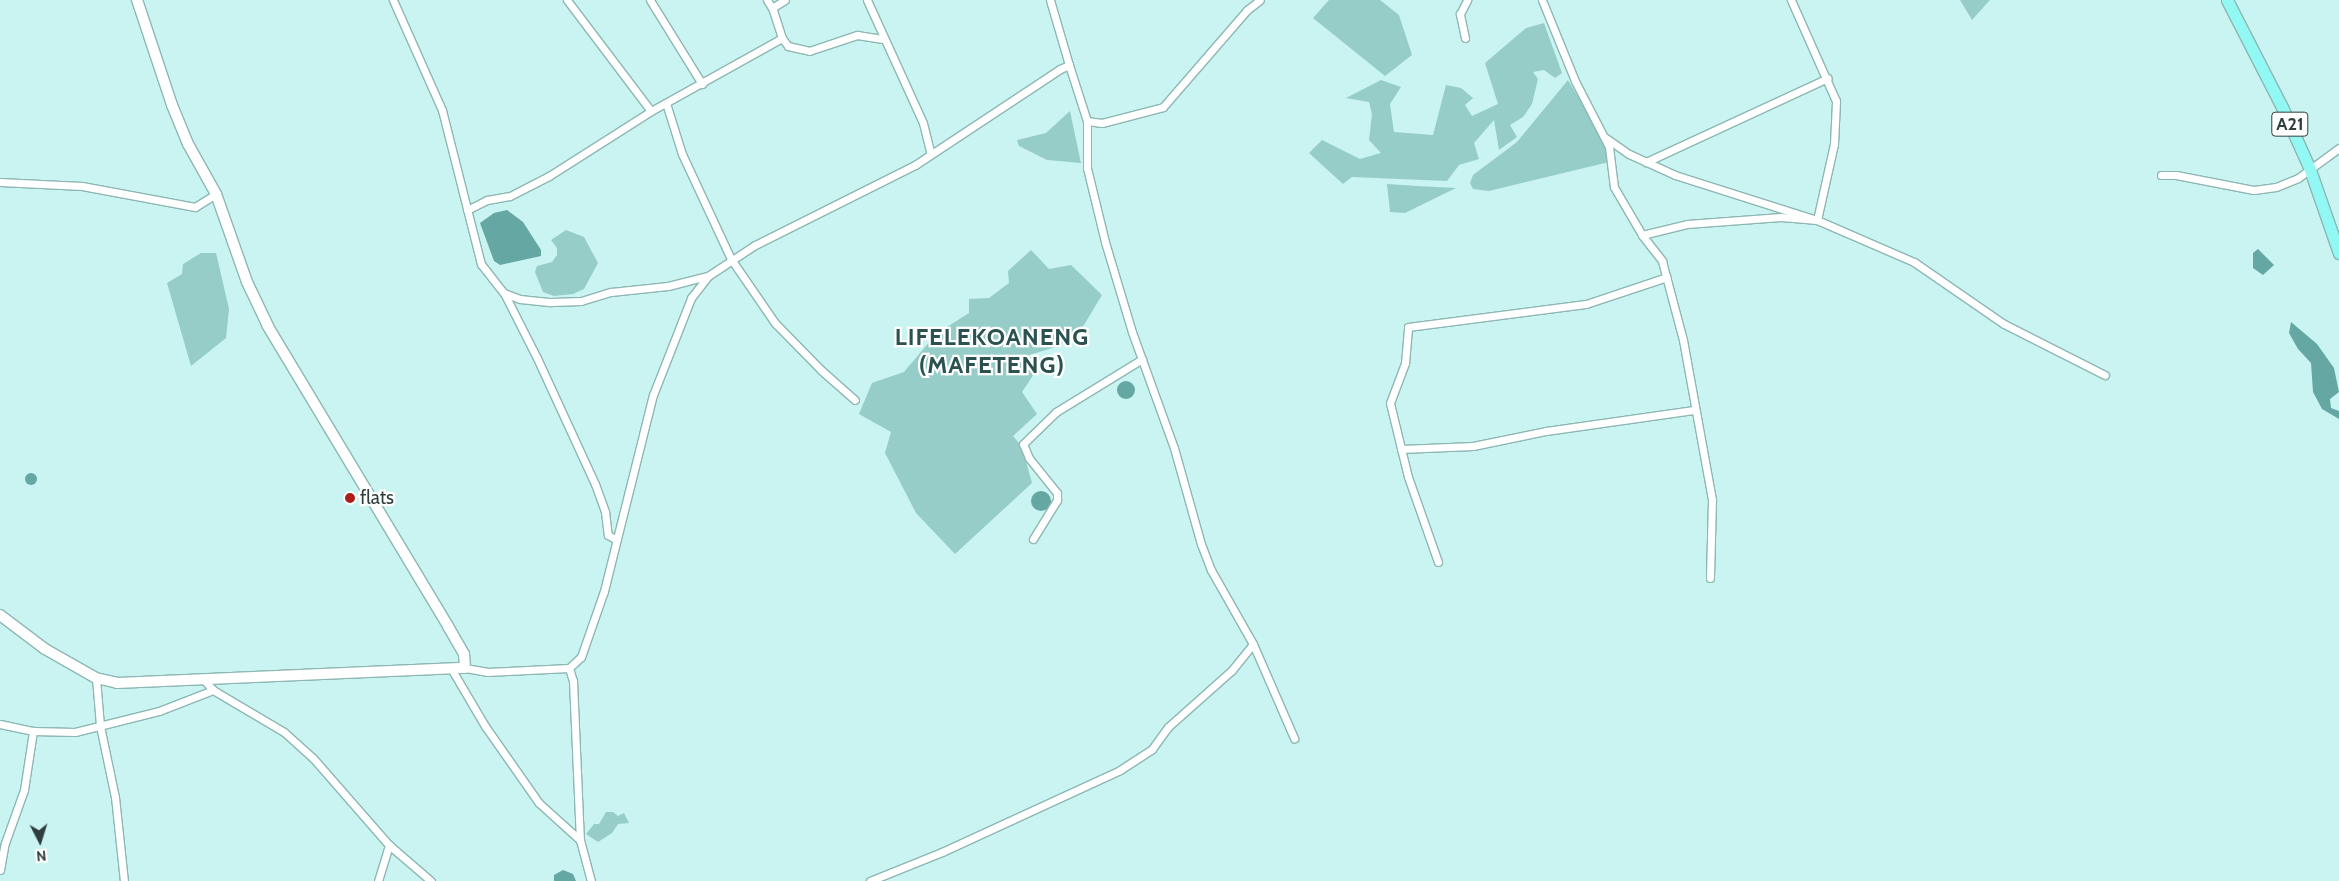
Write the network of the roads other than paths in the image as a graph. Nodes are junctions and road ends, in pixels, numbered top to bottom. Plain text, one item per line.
1 (137, 0) edge
2 (567, 0) edge
3 (650, 0) edge
4 (767, 0) edge
5 (785, 0) edge
6 (867, 0) edge
7 (1050, 0) edge
8 (1260, 0) edge
9 (1467, 0) edge
10 (1542, 0) edge
11 (1791, 0) edge
12 (2228, 0) edge
13 (395, 1) edge
14 (772, 8) junction
15 (782, 38) junction
16 (1465, 38) dead end
17 (883, 39) junction
18 (1069, 66) junction
19 (1828, 78) junction
20 (702, 84) junction
21 (666, 103) junction
22 (650, 111) junction
23 (1087, 121) junction
24 (1605, 137) junction
25 (2339, 148) edge
26 (932, 154) junction
27 (1646, 162) junction
28 (2309, 167) junction
29 (2161, 175) dead end
30 (0, 182) edge
31 (216, 194) junction
32 (467, 210) junction
33 (1817, 220) junction
34 (1642, 235) junction
35 (2339, 253) edge
36 (731, 259) junction
37 (708, 276) junction
38 (1667, 277) junction
39 (504, 293) junction
40 (1142, 360) junction
41 (2105, 375) dead end
42 (855, 400) dead end
43 (1694, 410) junction
44 (1401, 449) junction
45 (1033, 539) dead end
46 (617, 540) junction
47 (1438, 562) dead end
48 (1710, 578) dead end
49 (0, 614) edge
50 (1253, 644) junction
51 (465, 668) junction
52 (569, 668) junction
53 (452, 670) junction
54 (96, 678) junction
55 (204, 680) junction
56 (214, 690) junction
57 (0, 724) edge
58 (100, 726) junction
59 (33, 731) junction
60 (1294, 738) dead end
61 (580, 840) junction
62 (389, 845) junction
63 (0, 870) edge
64 (124, 881) edge
65 (378, 881) edge
66 (431, 881) edge
67 (591, 881) edge
68 (871, 881) edge

1 - 31 street
2 - 22 street
3 - 20 street
4 - 14 street
5 - 14 street
6 - 17 street
7 - 18 street
8 - 23 street
9 - 16 street
10 - 24 street
11 - 19 street
12 - 28 main road, A21
13 - 32 street
14 - 15 street
15 - 17 street
15 - 20 street
17 - 26 street
18 - 23 street
18 - 26 street
19 - 27 street
19 - 33 street
20 - 21 street
21 - 22 street
21 - 36 street
22 - 32 street
23 - 40 street
24 - 27 street
24 - 34 street
25 - 28 street
26 - 36 street
27 - 33 street
28 - 29 street
28 - 35 main road, A21
30 - 31 street
31 - 51 street
32 - 39 street
33 - 34 street
33 - 41 street
34 - 38 street
36 - 37 street
36 - 42 street
37 - 39 street
37 - 46 street
38 - 43 street
38 - 44 street
39 - 46 street
40 - 45 street
40 - 50 street
43 - 44 street
43 - 48 street
44 - 47 street
46 - 52 street
49 - 54 street
50 - 60 street
50 - 68 street
51 - 52 street
51 - 53 street
52 - 61 street
53 - 55 street
53 - 61 street
54 - 55 street
54 - 58 street
55 - 56 street
56 - 58 street
56 - 62 street
57 - 59 street
58 - 59 street
58 - 64 street
59 - 63 street
61 - 67 street
62 - 65 street
62 - 66 street

